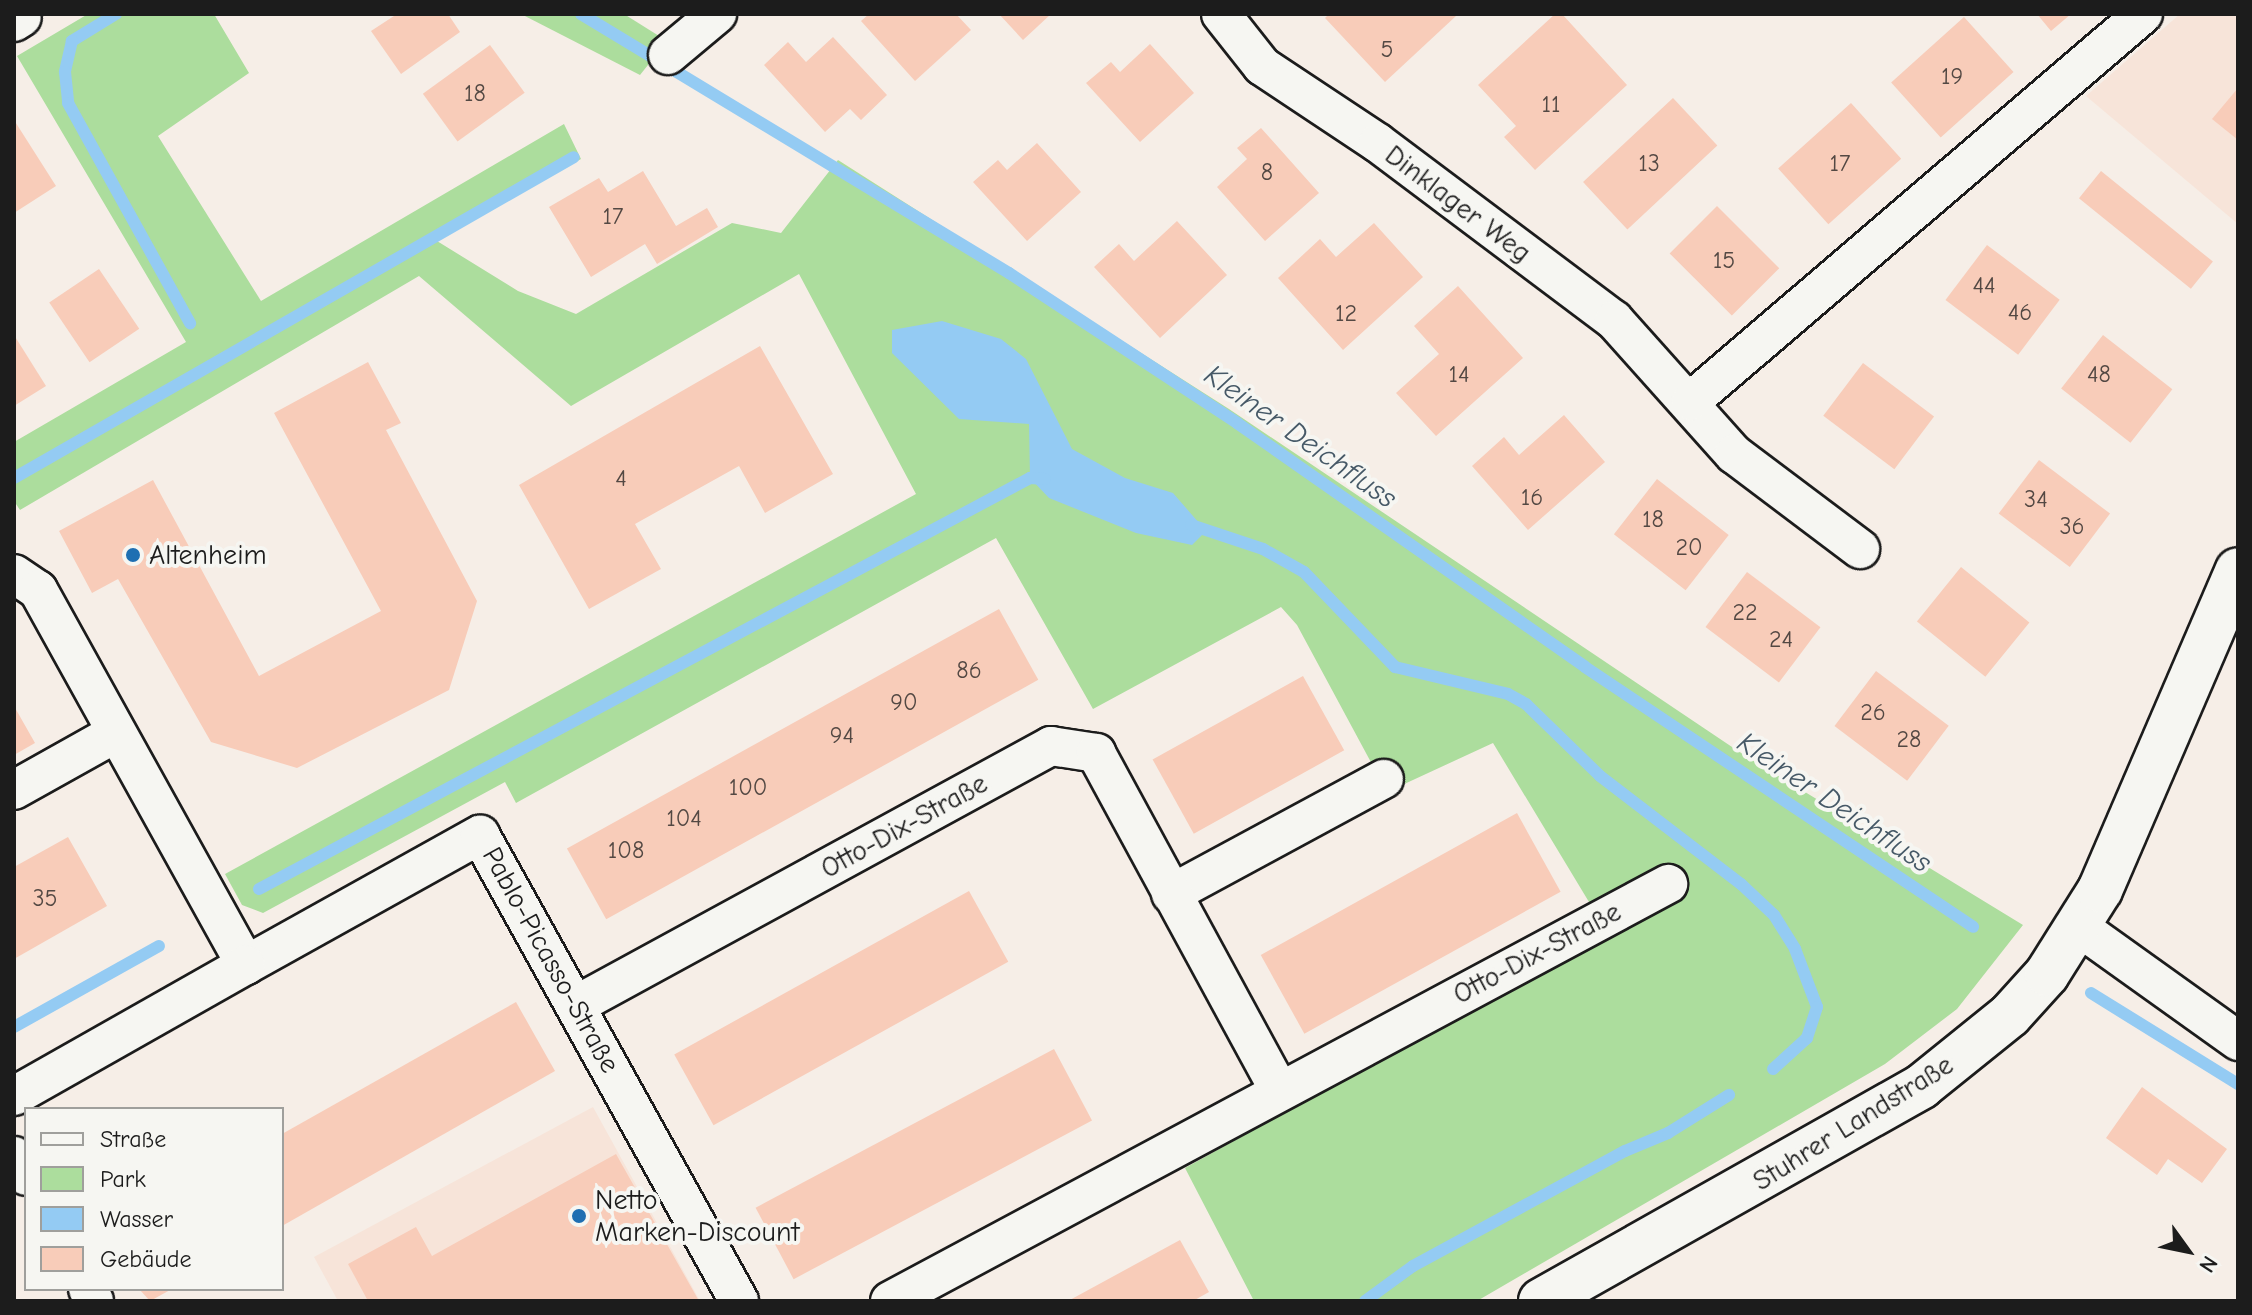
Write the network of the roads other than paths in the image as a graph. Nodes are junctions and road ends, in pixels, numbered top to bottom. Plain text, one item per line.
1 (717, 14) edge
2 (1221, 14) edge
3 (2143, 14) edge
4 (668, 55) dead end
5 (1691, 401) junction
6 (1860, 549) dead end
7 (2238, 570) edge
8 (14, 574) edge
9 (116, 733) junction
10 (1384, 779) dead end
11 (14, 790) edge
12 (1668, 884) dead end
13 (1171, 894) junction
14 (2079, 927) junction
15 (246, 965) junction
16 (578, 1004) junction
17 (2238, 1041) edge
18 (1279, 1090) junction
19 (14, 1096) edge
20 (739, 1301) edge
21 (890, 1301) edge
22 (1541, 1301) edge

1 - 4 street
2 - 5 street, Dinklager Weg
3 - 5 street
5 - 6 street, Dinklager Weg
7 - 14 main road, Stuhrer Landstraße
8 - 9 street
9 - 11 street
9 - 15 street
10 - 13 street
12 - 18 street, Otto-Dix-Straße
13 - 16 street, Otto-Dix-Straße
13 - 18 street, Otto-Dix-Straße
14 - 17 street
14 - 22 main road, Stuhrer Landstraße
15 - 16 street, Pablo-Picasso-Straße
15 - 19 street
16 - 20 street, Pablo-Picasso-Straße
18 - 21 street, Otto-Dix-Straße

